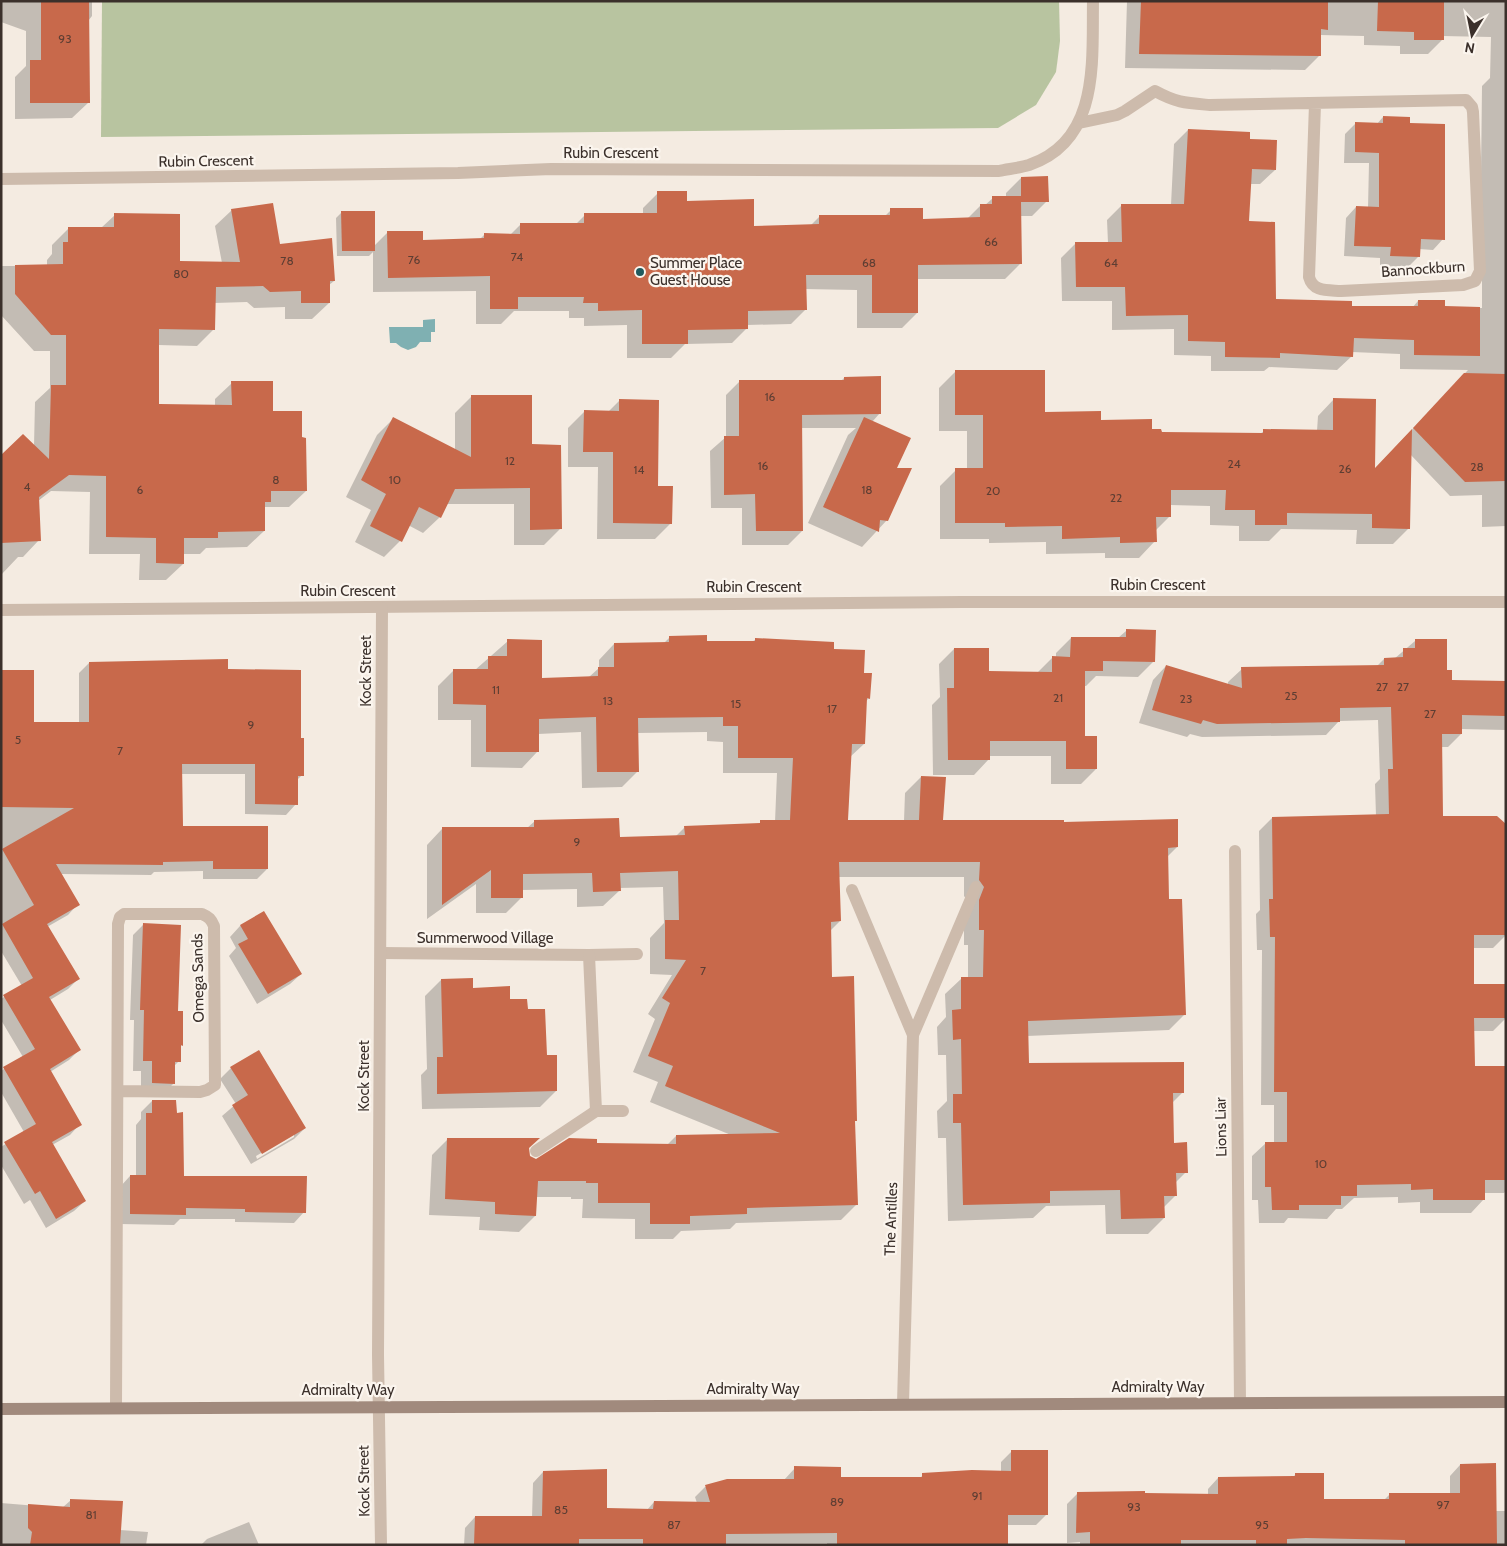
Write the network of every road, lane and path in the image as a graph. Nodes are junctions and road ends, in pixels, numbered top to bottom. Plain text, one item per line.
1 (1093, 1) edge
2 (1315, 104) junction
3 (1079, 123) junction
4 (1, 179) edge
5 (1506, 602) edge
6 (382, 608) junction
7 (1, 610) edge
8 (1235, 851) dead end
9 (976, 887) dead end
10 (852, 890) dead end
11 (381, 953) junction
12 (637, 954) dead end
13 (589, 955) junction
14 (913, 1035) junction
15 (118, 1091) junction
16 (596, 1111) junction
17 (623, 1111) dead end
18 (536, 1151) dead end
19 (1506, 1402) edge
20 (1240, 1403) junction
21 (903, 1404) junction
22 (379, 1406) junction
23 (116, 1408) junction
24 (1, 1409) edge
25 (381, 1545) edge

1 - 3 street, Rubin Crescent
2 - 2 street, Bannockburn
2 - 3 street, Bannockburn
3 - 4 street, Rubin Crescent
5 - 6 street, Rubin Crescent
6 - 7 street, Rubin Crescent
6 - 11 street, Kock Street
8 - 20 street, Lions Liar
9 - 14 street, The Antilles
10 - 14 street, The Antilles
11 - 13 street, Summerwood Village
11 - 22 street, Kock Street
12 - 13 street, Summerwood Village
13 - 16 street
14 - 21 street, The Antilles
15 - 15 street, Omega Sands
15 - 23 street, Omega Sands
16 - 17 street
16 - 18 street
19 - 20 main road, Admiralty Way
20 - 21 main road, Admiralty Way
21 - 22 main road, Admiralty Way
22 - 23 main road, Admiralty Way
22 - 25 street, Kock Street
23 - 24 main road, Admiralty Way

